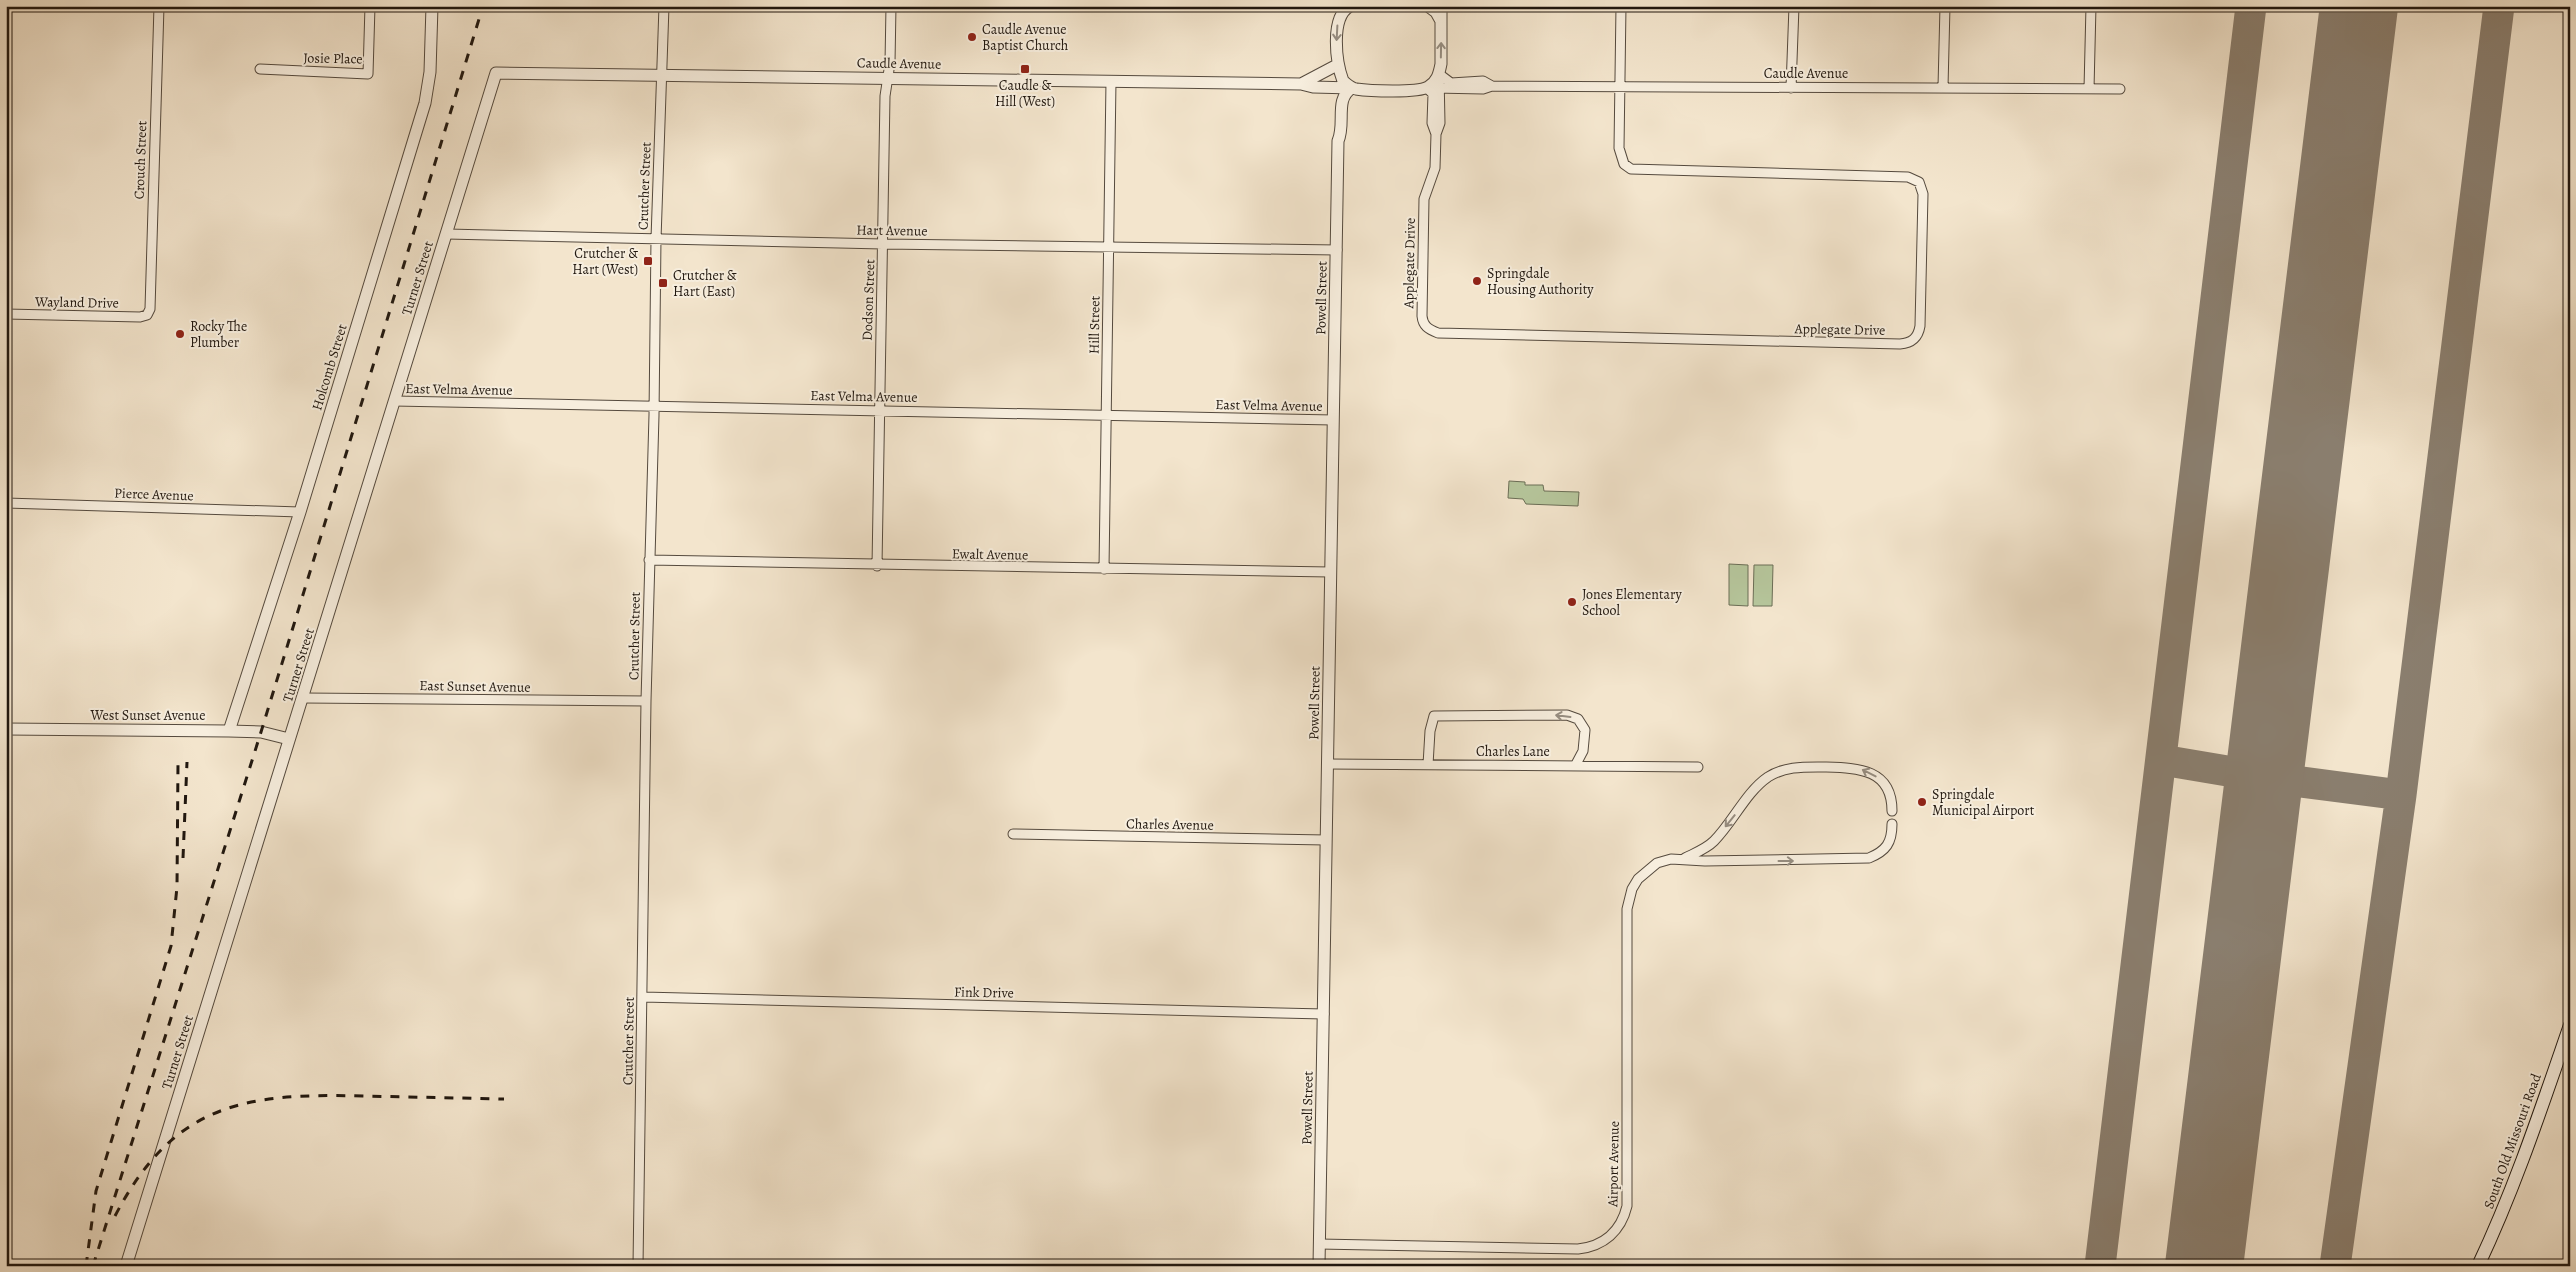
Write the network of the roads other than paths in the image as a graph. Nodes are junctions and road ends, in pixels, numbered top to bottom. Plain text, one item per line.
1 (159, 6) edge
2 (370, 6) edge
3 (432, 6) edge
4 (664, 6) edge
5 (890, 6) edge
6 (1350, 6) edge
7 (1428, 6) edge
8 (1441, 6) edge
9 (1621, 6) edge
10 (1794, 6) edge
11 (1945, 6) edge
12 (2091, 6) edge
13 (1441, 21) junction
14 (1337, 66) junction
15 (260, 70) dead end
16 (496, 73) joint
17 (662, 74) junction
18 (1439, 74) junction
19 (888, 77) junction
20 (1111, 81) junction
21 (1301, 84) junction
22 (1492, 86) junction
23 (1335, 87) junction
24 (1620, 87) junction
25 (1943, 87) junction
26 (1352, 88) junction
27 (1427, 88) junction
28 (1439, 88) junction
29 (1791, 88) junction
30 (2089, 89) junction
31 (2120, 89) dead end
32 (1436, 134) junction
33 (1338, 141) junction
34 (447, 234) junction
35 (656, 239) junction
36 (883, 244) junction
37 (1109, 247) junction
38 (1337, 250) junction
39 (6, 314) edge
40 (146, 315) joint
41 (394, 401) junction
42 (654, 406) junction
43 (878, 410) junction
44 (1107, 415) junction
45 (1333, 420) junction
46 (6, 503) edge
47 (300, 512) junction
48 (649, 560) junction
49 (877, 566) junction
50 (1104, 569) junction
51 (1330, 572) junction
52 (304, 698) junction
53 (646, 701) junction
54 (6, 729) edge
55 (229, 731) junction
56 (289, 739) junction
57 (1328, 764) junction
58 (1428, 765) junction
59 (1575, 766) junction
60 (1698, 767) dead end
61 (1892, 811) dead end
62 (1892, 824) dead end
63 (1013, 834) dead end
64 (1326, 840) junction
65 (1684, 858) junction
66 (643, 997) junction
67 (1324, 1014) junction
68 (2570, 1025) edge
69 (1319, 1244) junction
70 (126, 1266) edge
71 (638, 1266) edge
72 (1319, 1266) edge
73 (2478, 1266) edge

1 - 40 street, Crouch Street
2 - 15 street, Josie Place
3 - 47 street, Holcomb Street
4 - 17 street, Crutcher Street
5 - 19 street, Dodson Street
6 -> 14 street, Powell Street
7 - 13 street
8 - 13 street
9 - 24 street
10 - 29 street
11 - 25 street
12 - 30 street
18 -> 13 street
14 - 21 street, Caudle Avenue
14 - 23 street, Powell Street
14 - 26 street
16 - 17 street, Caudle Avenue
16 - 34 street, Turner Street
17 - 19 street, Caudle Avenue
17 - 35 street, Crutcher Street
18 - 22 street, Caudle Avenue
18 - 27 street
18 - 28 street, Applegate Drive
19 - 20 street, Caudle Avenue
19 - 36 street, Dodson Street
20 - 21 street, Caudle Avenue
20 - 37 street, Hill Street
21 - 23 street, Caudle Avenue
22 - 24 street, Caudle Avenue
22 - 28 street, Caudle Avenue
23 - 26 street, Caudle Avenue
23 - 33 street, Powell Street
24 - 29 street, Caudle Avenue
24 - 32 street, Applegate Drive
25 - 29 street, Caudle Avenue
25 - 30 street, Caudle Avenue
26 - 27 street, Caudle Avenue
26 - 33 street, Powell Street
27 - 28 street, Caudle Avenue
27 - 32 street, Applegate Drive
28 - 32 street, Applegate Drive
30 - 31 street, Caudle Avenue
33 - 38 street, Powell Street
34 - 35 street, Hart Avenue
34 - 41 street, Turner Street
35 - 36 street, Hart Avenue
35 - 42 street, Crutcher Street
36 - 37 street, Hart Avenue
36 - 43 street, Dodson Street
37 - 38 street, Hart Avenue
37 - 44 street, Hill Street
38 - 45 street, Powell Street
39 - 40 street, Wayland Drive
41 - 42 street, East Velma Avenue
41 - 52 street, Turner Street
42 - 43 street, East Velma Avenue
42 - 48 street, Crutcher Street
43 - 44 street, East Velma Avenue
43 - 49 street, Dodson Street
44 - 45 street, East Velma Avenue
44 - 50 street, Hill Street
45 - 51 street, Powell Street
46 - 47 street, Pierce Avenue
47 - 55 street, Holcomb Street
48 - 49 street, Ewalt Avenue
48 - 53 street, Crutcher Street
49 - 50 street, Ewalt Avenue
50 - 51 street, Ewalt Avenue
51 - 57 street, Powell Street
52 - 53 street, East Sunset Avenue
52 - 56 street, Turner Street
53 - 66 street, Crutcher Street
54 - 55 street, West Sunset Avenue
55 - 56 street, West Sunset Avenue
56 - 70 street, Turner Street
57 - 58 street, Charles Lane
57 - 64 street, Powell Street
58 - 59 street, Charles Lane
59 -> 58 street
59 - 60 street, Charles Lane
61 -> 65 street, Airport Avenue
65 -> 62 street, Airport Avenue
63 - 64 street, Charles Avenue
64 - 67 street, Powell Street
65 - 69 street, Airport Avenue
66 - 67 street, Fink Drive
66 - 71 street, Crutcher Street
67 - 69 street, Powell Street
68 - 73 main road, South Old Missouri Road
69 - 72 street, Powell Street

